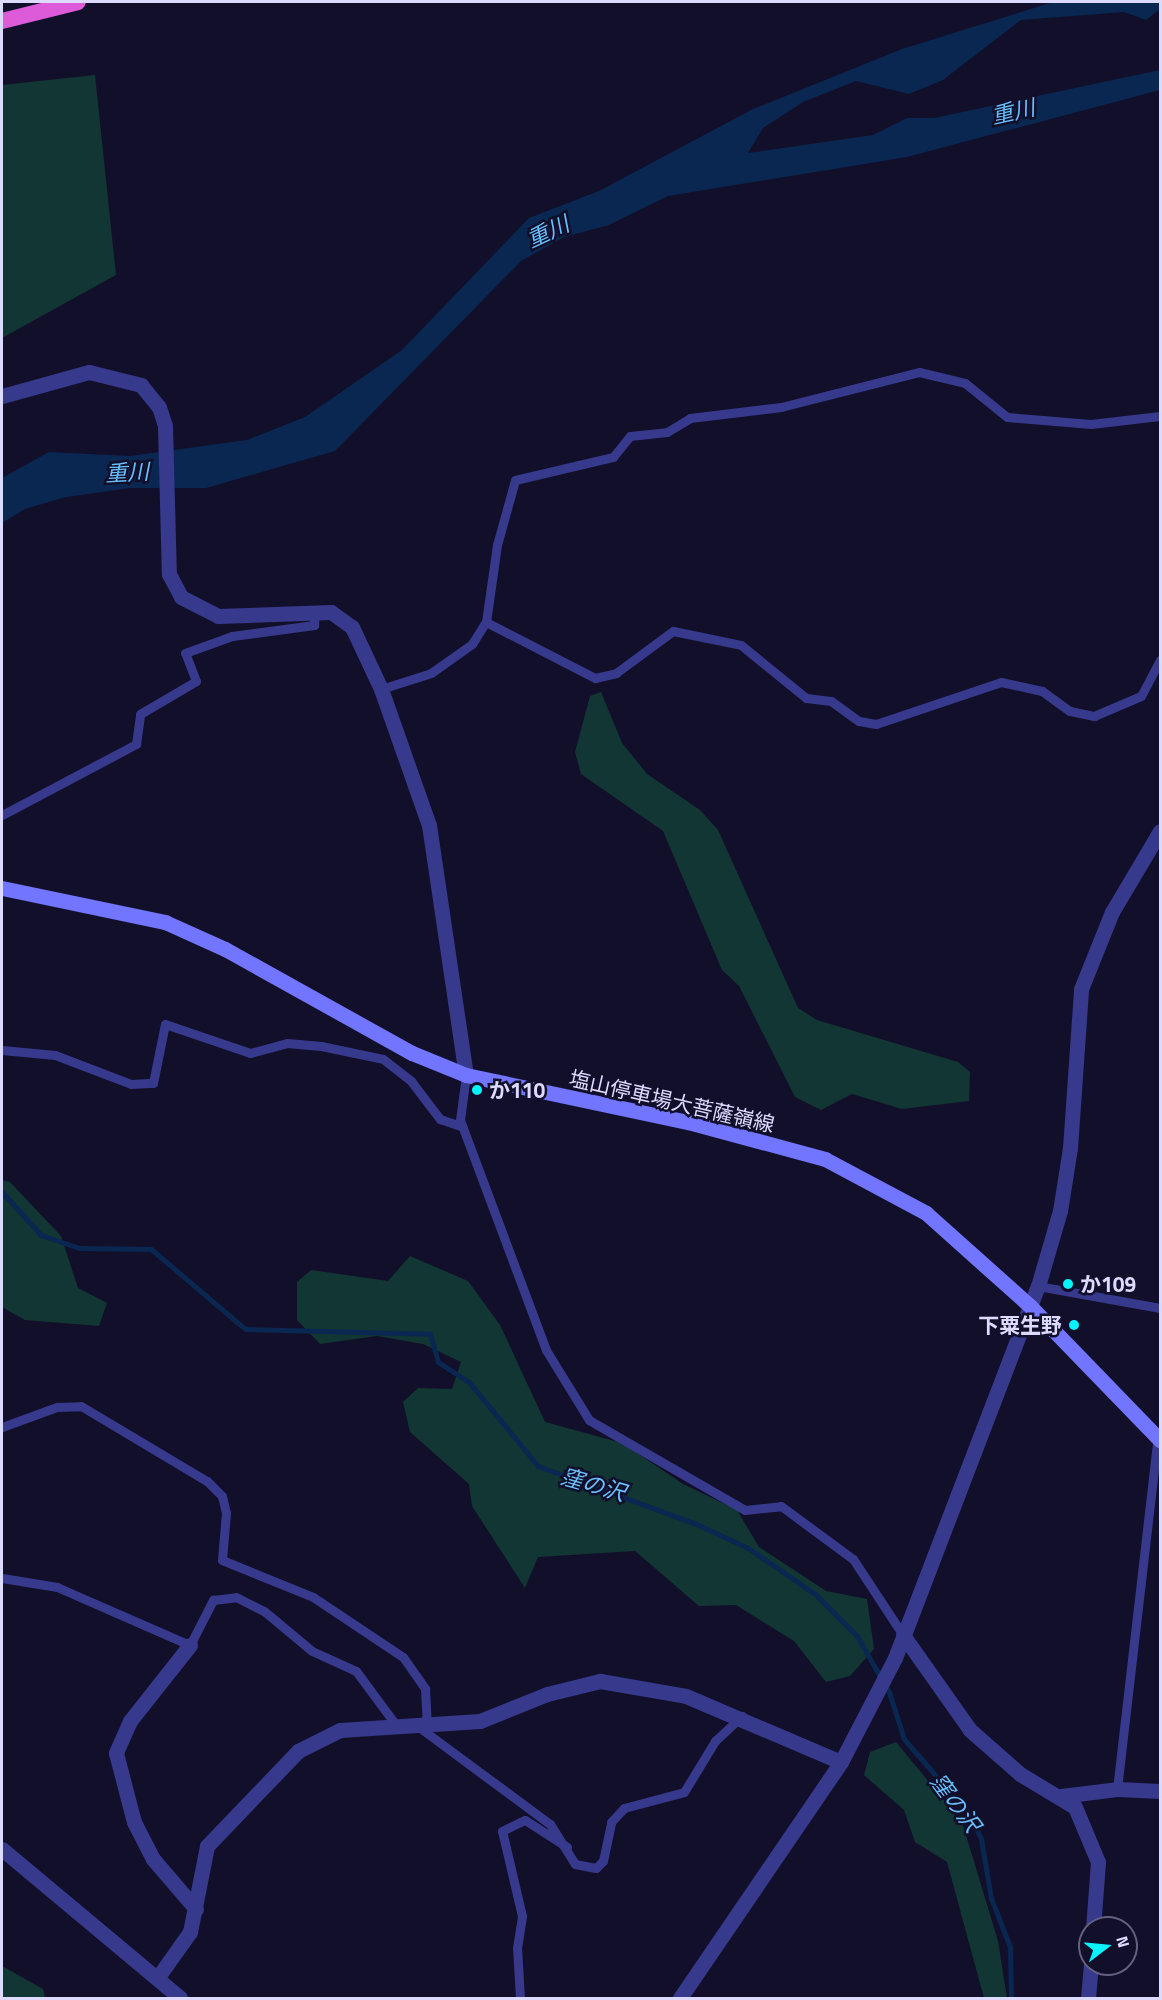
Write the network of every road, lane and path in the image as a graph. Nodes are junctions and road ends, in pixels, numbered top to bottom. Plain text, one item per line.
1 (78, 2) edge
2 (2, 21) edge
3 (2, 396) edge
4 (1161, 416) edge
5 (315, 612) junction
6 (486, 622) junction
7 (1161, 660) edge
8 (381, 689) junction
9 (2, 815) edge
10 (1161, 831) edge
11 (2, 888) edge
12 (2, 1050) edge
13 (466, 1075) junction
14 (463, 1127) junction
15 (1038, 1286) junction
16 (1030, 1306) junction
17 (1161, 1308) edge
18 (2, 1427) edge
19 (1159, 1438) edge
20 (2, 1578) edge
21 (903, 1635) junction
22 (190, 1645) junction
23 (742, 1716) junction
24 (396, 1725) junction
25 (422, 1725) junction
26 (841, 1762) junction
27 (1117, 1789) junction
28 (1161, 1791) edge
29 (1060, 1796) junction
30 (567, 1847) junction
31 (2, 1849) edge
32 (196, 1909) junction
33 (1095, 1916) edge
34 (1090, 1976) edge
35 (158, 1977) junction
36 (180, 1998) edge
37 (520, 1998) edge
38 (680, 1998) edge
39 (1088, 1998) edge

1 - 2 highway
3 - 5 street
4 - 6 lane
5 - 8 street
5 - 9 lane
6 - 7 lane
6 - 8 lane
8 - 13 street
10 - 15 street
11 - 13 main road, 塩山停車場大菩薩嶺線
12 - 14 lane
13 - 14 lane
13 - 16 main road, 塩山停車場大菩薩嶺線
14 - 21 lane
15 - 16 street
15 - 17 lane
16 - 19 main road, 塩山停車場大菩薩嶺線
16 - 21 street
18 - 25 lane
19 - 27 lane
20 - 22 lane
21 - 26 street
21 - 29 street
22 - 24 lane
22 - 32 street
23 - 25 street
23 - 26 street
23 - 30 lane
24 - 25 street
24 - 32 street
25 - 30 lane
26 - 38 street
27 - 28 street
27 - 29 street
29 - 33 street
30 - 37 lane
31 - 35 street
32 - 35 street
34 - 39 street
35 - 36 street

